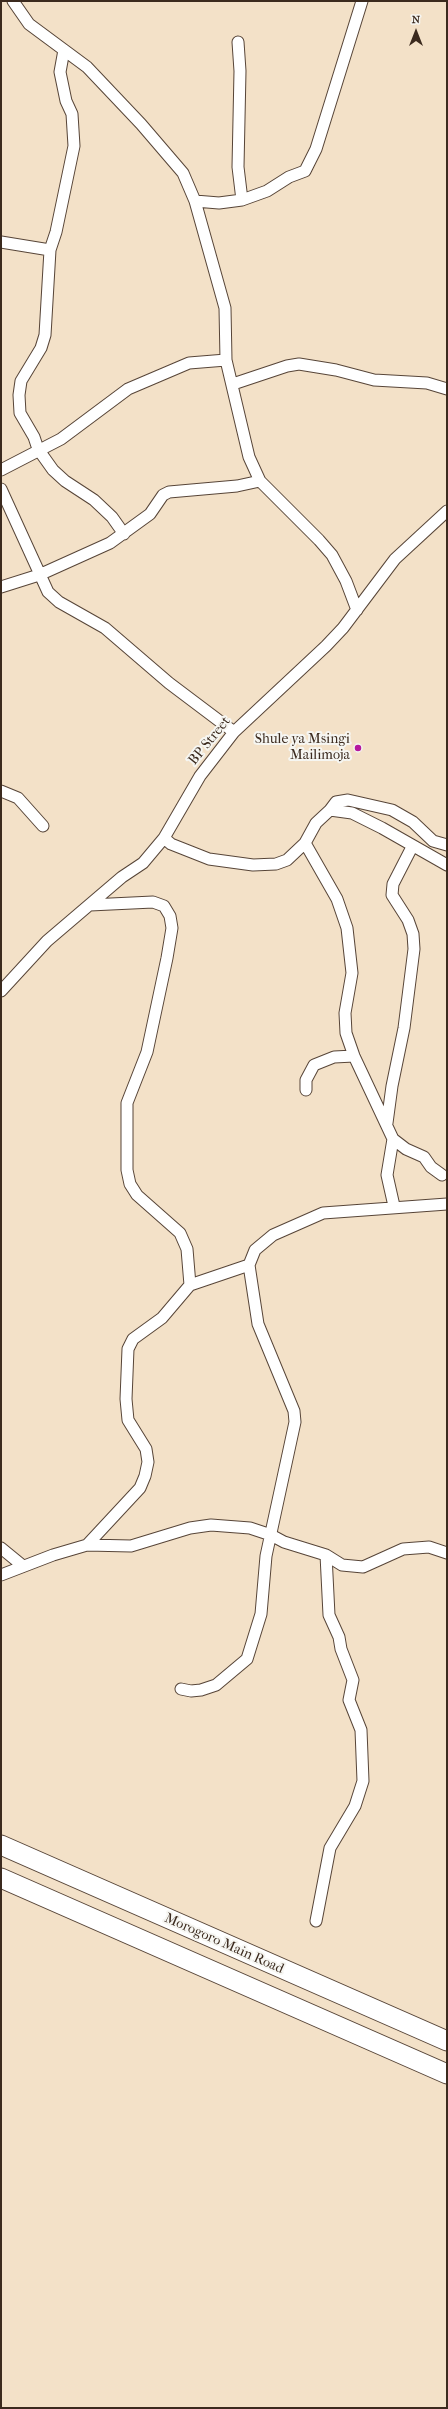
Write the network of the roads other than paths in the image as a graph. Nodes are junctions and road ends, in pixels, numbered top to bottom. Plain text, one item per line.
1 (13, 1) edge
2 (362, 1) edge
3 (238, 42) dead end
4 (64, 50) junction
5 (242, 200) junction
6 (196, 201) junction
7 (1, 242) edge
8 (50, 250) junction
9 (226, 360) junction
10 (233, 384) junction
11 (447, 389) edge
12 (38, 450) junction
13 (1, 470) edge
14 (260, 481) junction
15 (1, 489) edge
16 (447, 511) edge
17 (124, 534) junction
18 (39, 575) junction
19 (1, 587) edge
20 (356, 610) junction
21 (234, 732) junction
22 (1, 791) edge
23 (330, 810) junction
24 (43, 826) dead end
25 (164, 838) junction
26 (305, 843) junction
27 (447, 845) edge
28 (412, 846) junction
29 (447, 865) edge
30 (90, 905) junction
31 (1, 991) edge
32 (354, 1056) junction
33 (306, 1090) dead end
34 (387, 1124) junction
35 (393, 1139) junction
36 (442, 1175) dead end
37 (447, 1204) edge
38 (394, 1206) junction
39 (249, 1265) junction
40 (190, 1285) junction
41 (271, 1535) junction
42 (87, 1546) junction
43 (1, 1548) edge
44 (447, 1553) edge
45 (326, 1555) junction
46 (23, 1566) junction
47 (1, 1575) edge
48 (181, 1689) dead end
49 (1, 1845) edge
50 (1, 1878) edge
51 (316, 1921) dead end
52 (447, 2041) edge
53 (447, 2074) edge

1 - 4 street
2 - 5 street
3 - 5 street
4 - 6 street
4 - 8 street
5 - 6 street
6 - 9 street
7 - 8 street
8 - 12 street
9 - 10 street
9 - 12 street
10 - 11 street
10 - 14 street
12 - 13 street
12 - 17 street
14 - 17 street
14 - 20 street
15 - 18 street
16 - 20 street, BP Street
17 - 18 street
18 - 19 street
18 - 21 street
20 - 21 street, BP Street
21 - 25 street, BP Street
22 - 24 street
23 - 26 street
23 - 27 street
23 - 28 street
25 - 26 street
25 - 30 street, BP Street
26 - 32 street
28 - 29 street
28 - 34 street
30 - 31 street, BP Street
30 - 40 street
32 - 33 street
32 - 34 street
34 - 35 street
35 - 36 street
35 - 38 street
37 - 38 street
38 - 39 street
39 - 40 street
39 - 41 street
40 - 42 street
41 - 42 street
41 - 45 street
41 - 48 street
42 - 46 street
43 - 46 street
44 - 45 street
45 - 51 street
46 - 47 street
49 - 52 highway, Morogoro Main Road
50 - 53 highway, Morogoro Main Road

